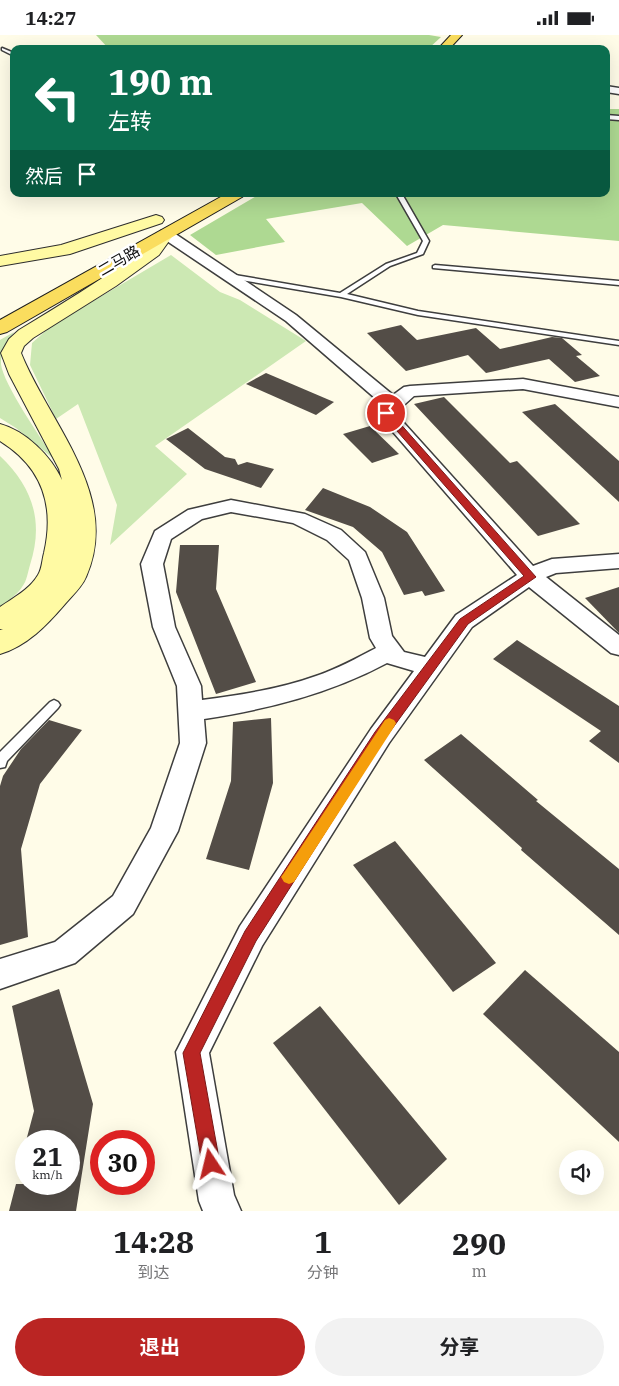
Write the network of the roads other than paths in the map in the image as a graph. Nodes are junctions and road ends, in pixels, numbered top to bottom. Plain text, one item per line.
1 (457, 35) edge
2 (447, 45) edge
3 (4, 49) dead end
4 (10, 53) edge
5 (230, 197) edge
6 (401, 197) edge
7 (171, 211) dead end
8 (161, 227) junction
9 (87, 259) dead end
10 (0, 261) edge
11 (435, 267) dead end
12 (229, 276) junction
13 (619, 283) edge
14 (341, 295) junction
15 (0, 328) edge
16 (619, 343) edge
17 (619, 402) edge
18 (393, 404) junction
19 (9, 437) edge
20 (619, 561) edge
21 (530, 577) junction
22 (0, 620) edge
23 (0, 644) edge
24 (619, 647) edge
25 (391, 651) junction
26 (430, 667) junction
27 (54, 705) dead end
28 (191, 711) junction
29 (0, 763) edge
30 (0, 974) edge
31 (223, 1211) edge

1 - 2 main road
3 - 4 lane
5 - 8 main road, 二马路
6 - 14 lane
7 - 8 main road, 二马路
8 - 9 main road, 二马路
8 - 10 main road
8 - 12 street
8 - 15 main road, 二马路
8 - 23 main road
11 - 13 lane
12 - 14 lane
12 - 18 street
14 - 16 lane
17 - 18 street
18 - 21 street
19 - 22 main road
20 - 21 street
21 - 24 street
21 - 26 street
25 - 26 street
25 - 28 street
25 - 28 street
26 - 31 street
27 - 29 lane
28 - 30 street

